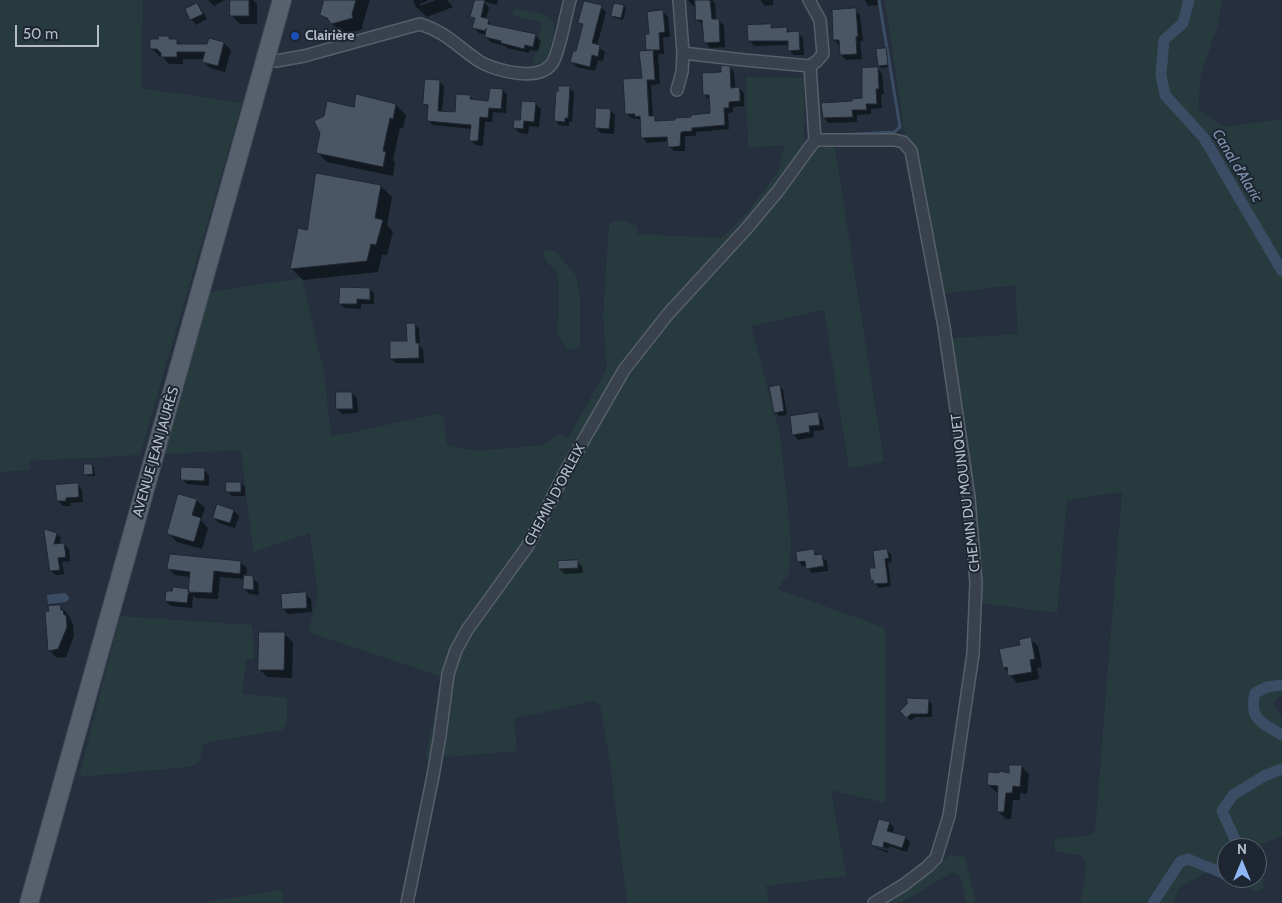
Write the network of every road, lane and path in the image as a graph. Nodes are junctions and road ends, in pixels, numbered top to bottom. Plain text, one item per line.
1 (282, 0) edge
2 (570, 0) edge
3 (679, 0) edge
4 (809, 0) edge
5 (683, 53) junction
6 (266, 59) junction
7 (810, 66) junction
8 (677, 90) dead end
9 (815, 140) junction
10 (28, 903) edge
11 (406, 903) edge
12 (874, 903) edge

1 - 6 main road, AVENUE JEAN JAURÈS
2 - 6 street
3 - 5 street
4 - 7 street
5 - 7 street
5 - 8 street
6 - 10 main road, AVENUE JEAN JAURÈS
7 - 9 street
9 - 11 street, CHEMIN D'ORLEIX
9 - 12 street, CHEMIN DU MOUNIQUET

